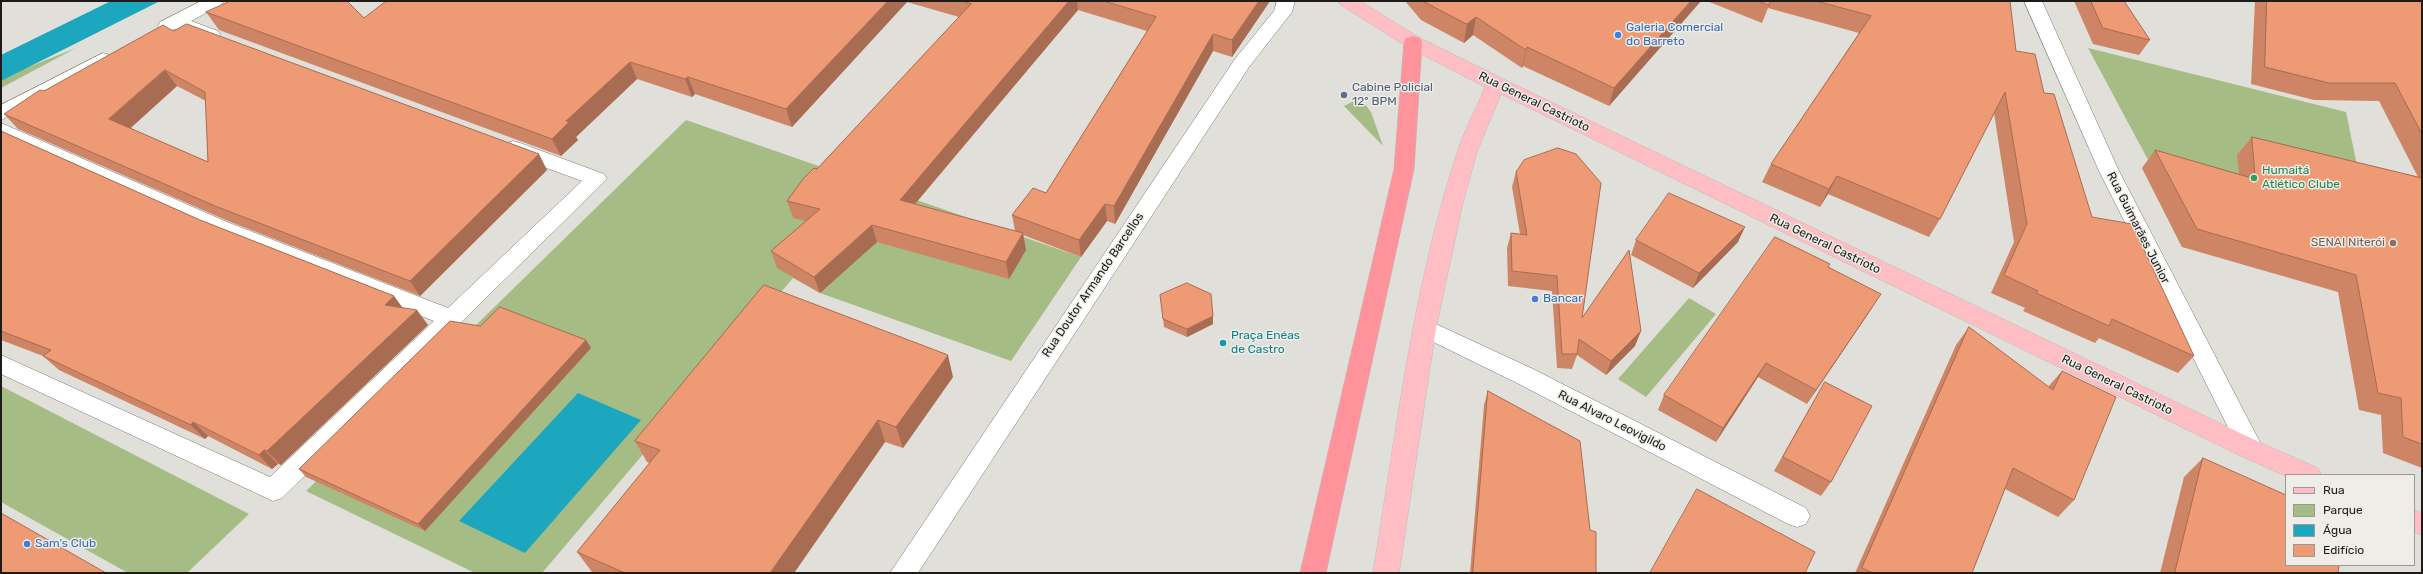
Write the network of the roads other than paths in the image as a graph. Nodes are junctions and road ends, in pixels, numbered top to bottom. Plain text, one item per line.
1 (215, 1) edge
2 (1286, 1) edge
3 (1347, 1) edge
4 (2033, 1) edge
5 (175, 22) junction
6 (154, 33) edge
7 (227, 41) edge
8 (1413, 42) junction
9 (119, 51) edge
10 (1496, 84) junction
11 (1, 113) edge
12 (1, 130) edge
13 (493, 140) edge
14 (452, 319) junction
15 (1425, 328) junction
16 (1, 364) edge
17 (2252, 450) junction
18 (2307, 474) edge
19 (1797, 516) dead end
20 (903, 573) edge
21 (1313, 573) edge
22 (1386, 573) edge

1 - 5 street
2 - 20 street, Rua Doutor Armando Barcellos
3 - 8 main road, Rua General Castrioto
4 - 17 street, Rua Guimarães Junior
5 - 6 street
5 - 7 street
8 - 10 main road, Rua General Castrioto
8 - 21 highway
9 - 11 street
10 - 15 main road
10 - 17 main road, Rua General Castrioto
12 - 14 street
13 - 14 street
14 - 16 street
15 - 19 street, Rua Alvaro Leovigildo
15 - 22 main road
17 - 18 main road, Rua General Castrioto

